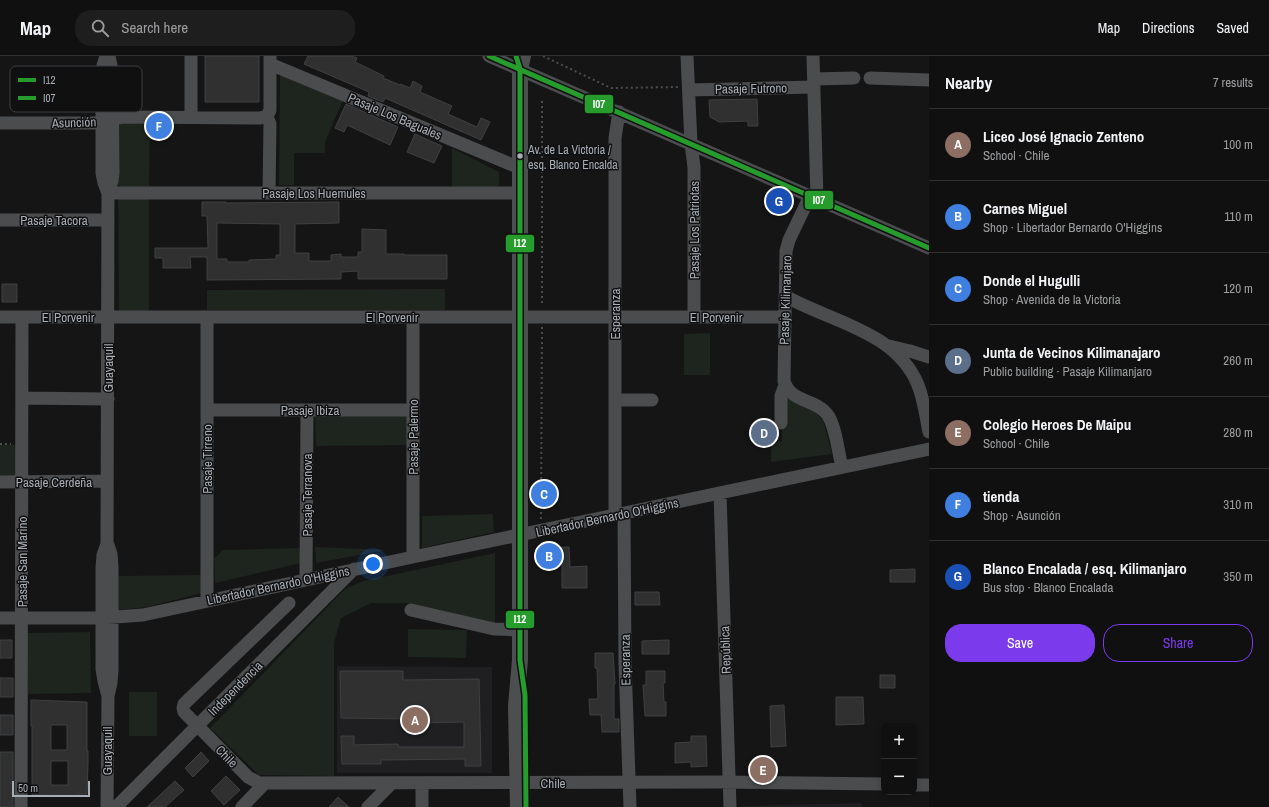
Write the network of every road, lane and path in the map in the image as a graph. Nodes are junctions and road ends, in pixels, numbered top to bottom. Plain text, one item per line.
1 (106, 56) edge
2 (110, 56) edge
3 (191, 56) edge
4 (490, 56) edge
5 (543, 56) edge
6 (688, 56) edge
7 (813, 56) edge
8 (270, 60) edge
9 (520, 60) edge
10 (103, 66) edge
11 (111, 66) edge
12 (854, 78) dead end
13 (870, 78) dead end
14 (929, 80) edge
15 (814, 83) junction
16 (689, 88) junction
17 (106, 112) edge
18 (108, 112) edge
19 (620, 112) junction
20 (267, 116) junction
21 (191, 117) junction
22 (107, 120) junction
23 (0, 123) edge
24 (691, 144) junction
25 (520, 168) junction
26 (108, 193) junction
27 (269, 193) junction
28 (520, 193) junction
29 (814, 198) junction
30 (0, 220) edge
31 (108, 220) junction
32 (929, 248) edge
33 (785, 296) junction
34 (0, 317) edge
35 (22, 317) junction
36 (108, 317) junction
37 (207, 317) junction
38 (413, 317) junction
39 (520, 317) junction
40 (615, 317) junction
41 (694, 317) junction
42 (784, 317) junction
43 (887, 345) junction
44 (929, 357) edge
45 (785, 385) junction
46 (22, 398) junction
47 (108, 398) junction
48 (615, 400) junction
49 (652, 400) dead end
50 (207, 410) junction
51 (307, 410) junction
52 (413, 410) junction
53 (781, 423) dead end
54 (929, 432) edge
55 (929, 449) edge
56 (842, 467) junction
57 (107, 481) junction
58 (0, 482) edge
59 (22, 482) junction
60 (720, 493) junction
61 (620, 514) junction
62 (520, 535) junction
63 (413, 556) junction
64 (354, 569) junction
65 (306, 579) junction
66 (207, 601) junction
67 (289, 603) dead end
68 (411, 610) dead end
69 (0, 618) edge
70 (107, 618) junction
71 (22, 619) junction
72 (520, 630) junction
73 (197, 726) junction
74 (630, 782) junction
75 (265, 783) junction
76 (392, 783) junction
77 (422, 783) junction
78 (522, 783) junction
79 (730, 783) junction
80 (881, 784) edge
81 (917, 784) edge
82 (929, 785) edge
83 (21, 807) edge
84 (107, 807) edge
85 (116, 807) edge
86 (242, 807) edge
87 (368, 807) edge
88 (422, 807) edge
89 (518, 807) edge
90 (526, 807) edge
91 (630, 807) edge
92 (730, 807) edge

1 - 10 street, Guayaquil
2 - 11 street, Guayaquil
3 - 21 street
4 - 9 street
5 - 16 path
6 - 16 street, Pasaje Los Patriotas
7 - 15 street, Pasaje Kilimanjaro
8 - 20 street
8 - 25 street, Pasaje Los Baguales
9 - 19 street
9 - 25 main road
12 - 15 street, Pasaje Futrono
13 - 14 street
15 - 16 street, Pasaje Futrono
15 - 29 street, Pasaje Kilimanjaro
16 - 24 street, Pasaje Los Patriotas
17 - 22 street, Guayaquil
18 - 22 street, Guayaquil
19 - 24 street
19 - 40 street, Esperanza
20 - 21 street, Asunción
20 - 27 street
21 - 22 street, Asunción
22 - 23 street, Asunción
22 - 26 street, Guayaquil
24 - 29 street
24 - 41 street, Pasaje Los Patriotas
25 - 28 main road
26 - 27 street, Pasaje Los Huemules
26 - 31 street, Guayaquil
27 - 28 street, Pasaje Los Huemules
28 - 39 main road
29 - 32 street
29 - 33 street, Pasaje Kilimanjaro
30 - 31 street, Pasaje Tacora
31 - 36 street, Guayaquil
33 - 42 street, Pasaje Kilimanjaro
33 - 43 street
34 - 35 street, El Porvenir
35 - 36 street, El Porvenir
35 - 46 street, Pasaje San Marino
36 - 37 street, El Porvenir
36 - 47 street, Guayaquil
37 - 38 street, El Porvenir
37 - 50 street, Pasaje Tirreno
38 - 39 street, El Porvenir
38 - 52 street, Pasaje Palermo
39 - 40 street, El Porvenir
39 - 62 main road
40 - 41 street, El Porvenir
40 - 48 street, Esperanza
41 - 42 street, El Porvenir
42 - 45 street, Pasaje Kilimanjaro
43 - 44 street
43 - 54 street
45 - 53 street, Pasaje Kilimanjaro
45 - 56 street
46 - 47 street
46 - 59 street, Pasaje San Marino
47 - 57 street, Guayaquil
48 - 49 street
48 - 61 street, Esperanza
50 - 51 street, Pasaje Ibiza
50 - 66 street, Pasaje Tirreno
51 - 52 street, Pasaje Ibiza
51 - 65 street, Pasaje Terranova
52 - 63 street, Pasaje Palermo
55 - 56 street, Libertador Bernardo O'Higgins
56 - 60 street, Libertador Bernardo O'Higgins
57 - 59 street, Pasaje Cerdeña
57 - 70 street, Guayaquil
58 - 59 street, Pasaje Cerdeña
59 - 71 street, Pasaje San Marino
60 - 61 street, Libertador Bernardo O'Higgins
60 - 79 street, República
61 - 62 street, Libertador Bernardo O'Higgins
61 - 74 street, Esperanza
62 - 63 street, Libertador Bernardo O'Higgins
62 - 72 main road
63 - 64 street, Libertador Bernardo O'Higgins
64 - 65 street, Libertador Bernardo O'Higgins
64 - 73 street, Independencia
65 - 66 street, Libertador Bernardo O'Higgins
66 - 70 street, Libertador Bernardo O'Higgins
67 - 73 street, Chile
68 - 72 street
69 - 71 street, Libertador Bernardo O'Higgins
70 - 71 street, Libertador Bernardo O'Higgins
70 - 84 street, Guayaquil
71 - 83 street, Pasaje San Marino
72 - 78 main road
73 - 75 street, Chile
73 - 85 street, Independencia
74 - 78 street, Chile
74 - 79 street, Chile
74 - 91 street, Esperanza
75 - 76 street, Chile
75 - 86 street
76 - 77 street, Chile
76 - 87 street
77 - 78 street, Chile
77 - 88 street
78 - 89 main road
78 - 90 main road
79 - 80 street, Chile
79 - 92 street, República
81 - 82 street

